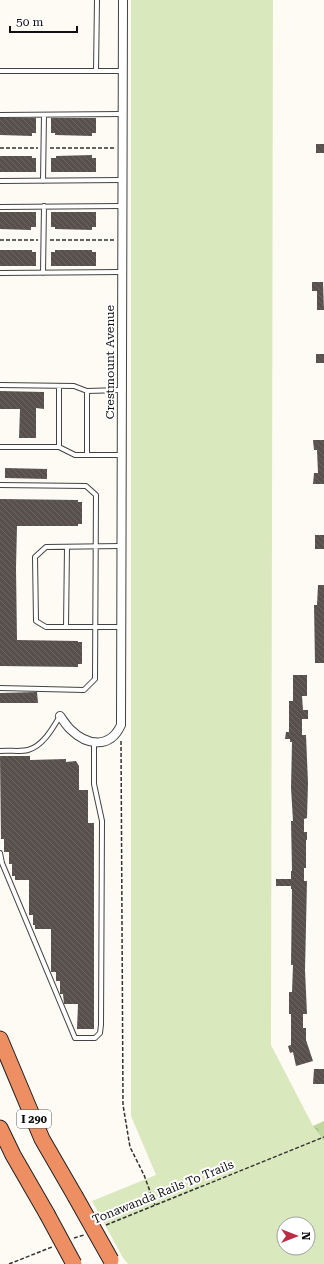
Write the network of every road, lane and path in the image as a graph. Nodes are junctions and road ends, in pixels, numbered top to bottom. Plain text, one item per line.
1 (97, 0) edge
2 (122, 0) edge
3 (0, 71) edge
4 (96, 71) junction
5 (122, 71) junction
6 (44, 114) junction
7 (122, 114) junction
8 (0, 115) edge
9 (0, 148) edge
10 (44, 148) junction
11 (122, 148) junction
12 (122, 180) junction
13 (0, 181) edge
14 (44, 181) junction
15 (44, 206) junction
16 (122, 206) junction
17 (0, 207) edge
18 (122, 239) junction
19 (0, 240) edge
20 (44, 240) junction
21 (122, 272) junction
22 (0, 273) edge
23 (43, 273) junction
24 (0, 385) edge
25 (59, 386) junction
26 (122, 390) junction
27 (87, 391) junction
28 (0, 447) edge
29 (59, 447) junction
30 (87, 455) junction
31 (122, 455) junction
32 (0, 485) edge
33 (96, 546) junction
34 (122, 546) junction
35 (67, 547) junction
36 (66, 627) junction
37 (95, 627) junction
38 (122, 627) junction
39 (0, 688) edge
40 (60, 716) joint
41 (121, 725) junction
42 (94, 743) junction
43 (0, 751) edge
44 (0, 853) edge
45 (0, 1039) edge
46 (0, 1128) edge
47 (324, 1137) edge
48 (155, 1205) junction
49 (105, 1226) dead end
50 (90, 1232) dead end
51 (68, 1240) dead end
52 (54, 1246) dead end
53 (112, 1262) edge
54 (10, 1264) edge
55 (74, 1264) edge

1 - 4 lane
2 - 5 street, Crestmount Avenue
3 - 4 lane
4 - 5 lane
5 - 7 street, Crestmount Avenue
6 - 7 lane
6 - 8 lane
6 - 10 lane
7 - 11 street, Crestmount Avenue
9 - 10 path
10 - 11 path
10 - 14 lane
11 - 12 street, Crestmount Avenue
12 - 14 lane
12 - 16 street, Crestmount Avenue
13 - 14 lane
15 - 16 lane
15 - 17 lane
15 - 20 lane
16 - 18 street, Crestmount Avenue
18 - 20 path
18 - 21 street, Crestmount Avenue
19 - 20 path
20 - 23 lane
21 - 23 lane
21 - 26 street, Crestmount Avenue
22 - 23 lane
24 - 25 lane
25 - 27 lane
25 - 29 lane
26 - 27 lane
26 - 31 street, Crestmount Avenue
27 - 30 lane
28 - 29 lane
29 - 30 lane
30 - 31 lane
31 - 34 street, Crestmount Avenue
32 - 33 lane
33 - 34 lane
33 - 35 lane
33 - 37 lane
34 - 38 street, Crestmount Avenue
35 - 36 lane
35 - 36 lane
36 - 37 lane
37 - 38 lane
37 - 39 lane
38 - 41 street, Crestmount Avenue
40 - 42 street
40 - 43 lane
41 - 42 street
41 - 48 path
42 - 44 lane
45 - 53 highway, I 290, bridge
46 - 55 highway, I 290, bridge
47 - 48 path, Tonawanda Rails To Trails
48 - 49 path, Tonawanda Rails To Trails
50 - 51 path, Tonawanda Rails To Trails
52 - 54 path

